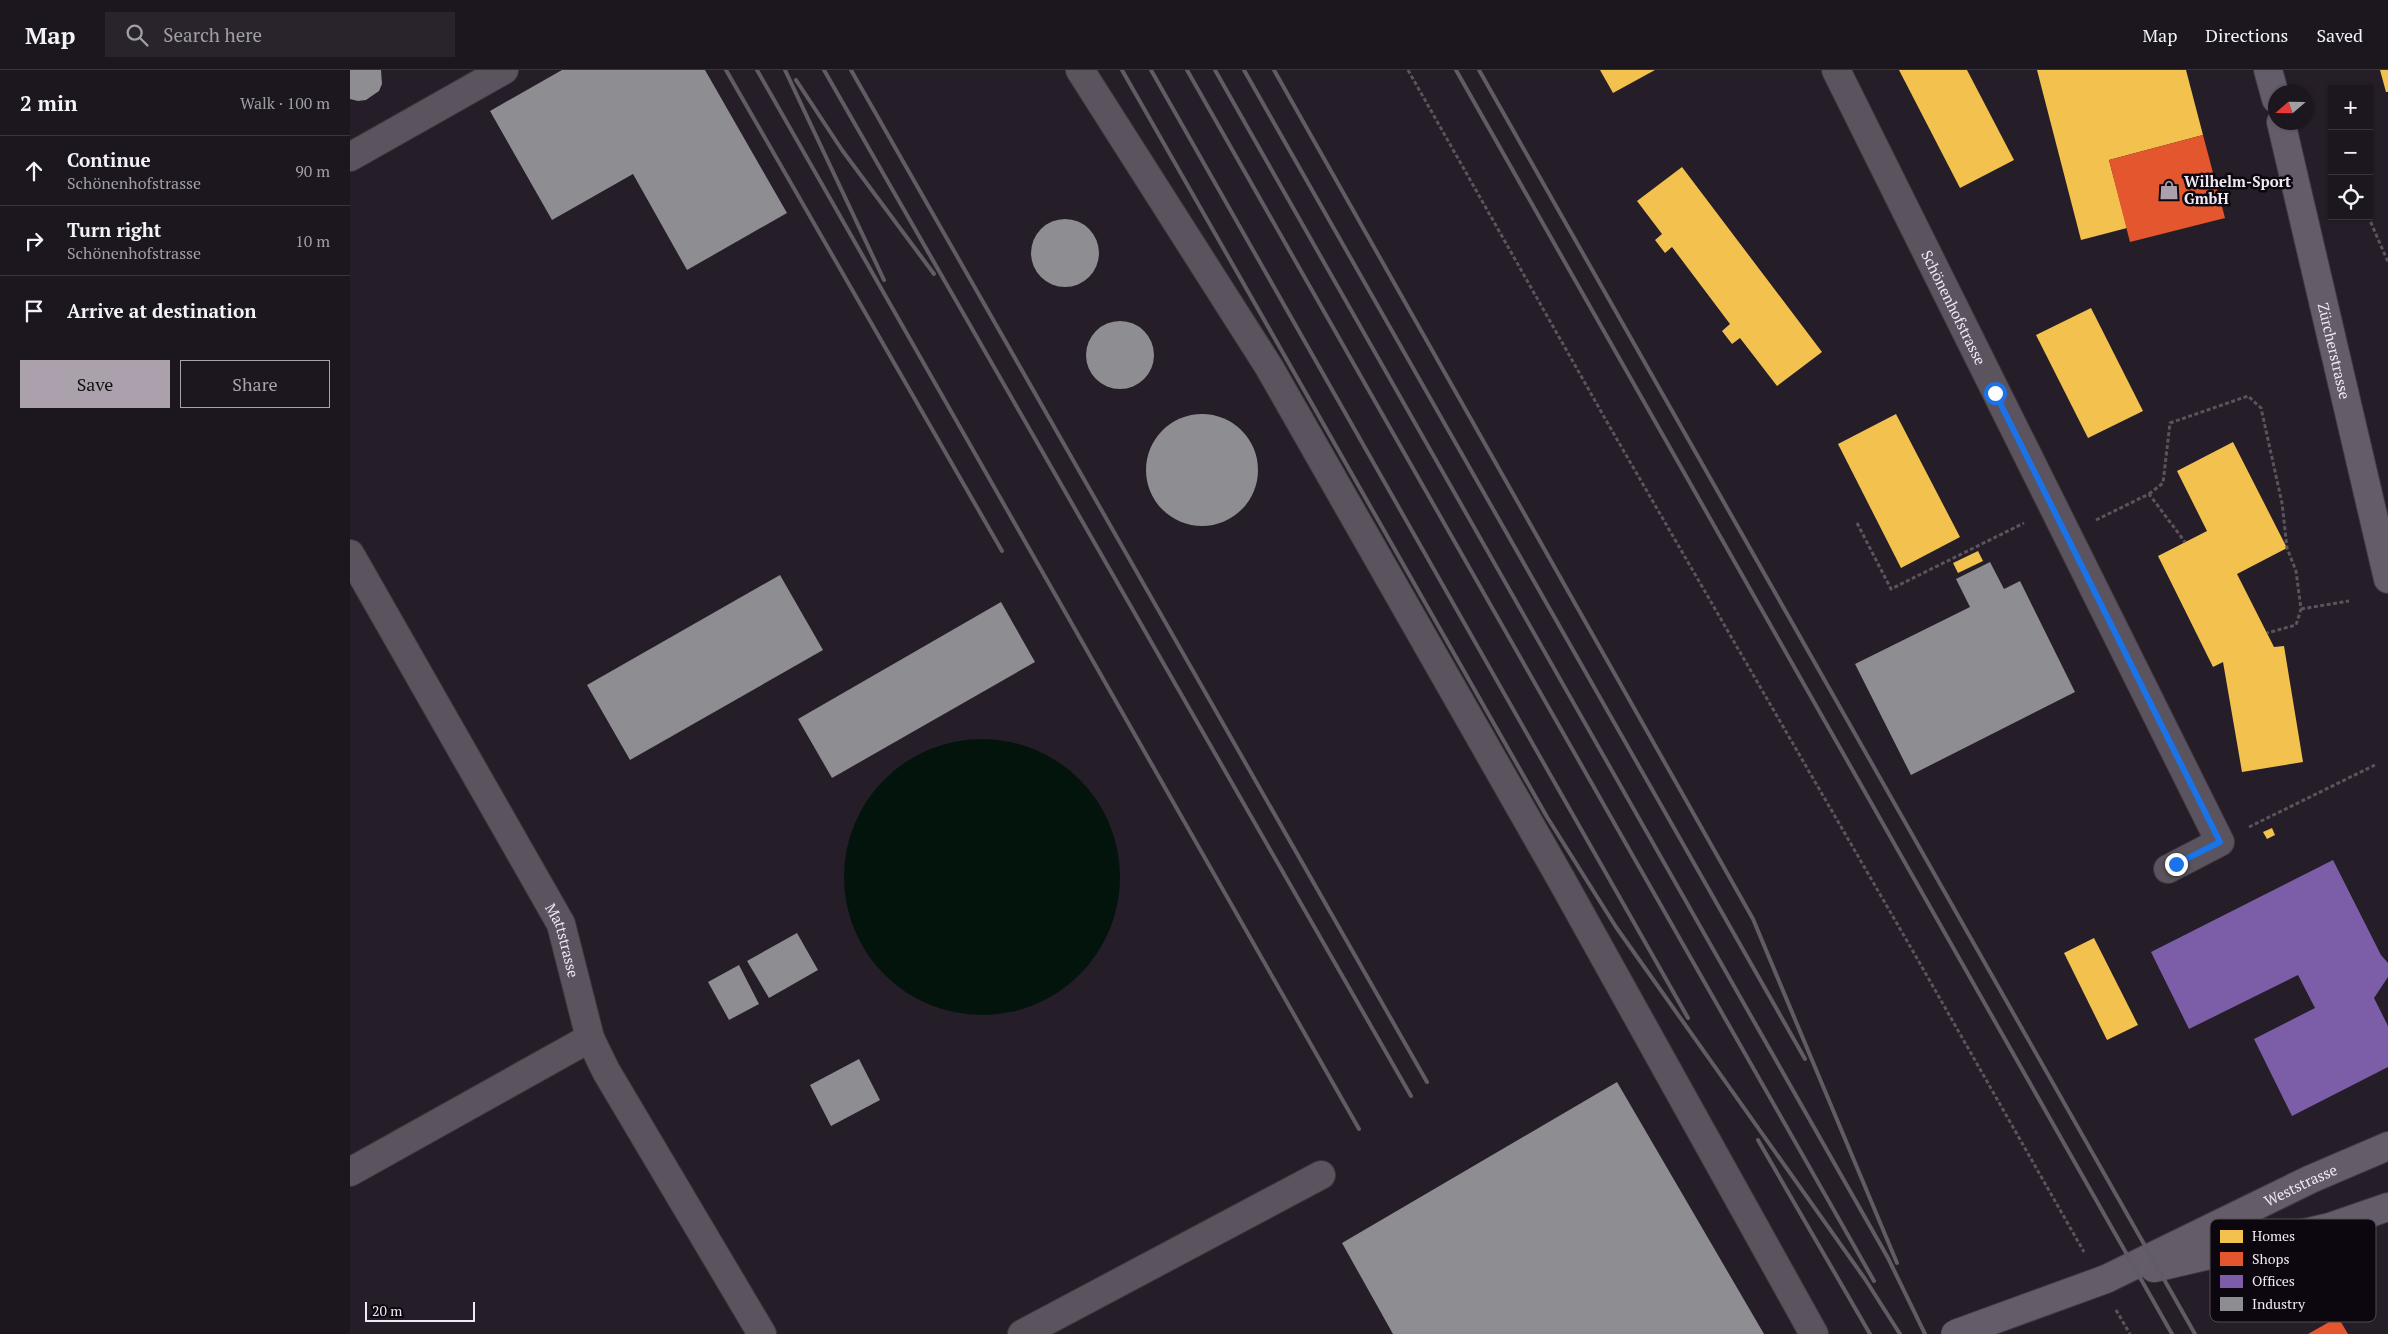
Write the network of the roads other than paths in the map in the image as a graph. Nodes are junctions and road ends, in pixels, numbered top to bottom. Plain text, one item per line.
1 (504, 70) edge
2 (1080, 70) edge
3 (1836, 70) edge
4 (2268, 70) edge
5 (2272, 85) edge
6 (2283, 130) edge
7 (350, 157) edge
8 (350, 554) edge
9 (2388, 579) edge
10 (2168, 869) dead end
11 (590, 1038) junction
12 (2388, 1146) edge
13 (350, 1172) edge
14 (1321, 1175) dead end
15 (2388, 1206) edge
16 (2229, 1219) edge
17 (2352, 1219) edge
18 (2210, 1228) edge
19 (2210, 1255) edge
20 (2106, 1279) junction
21 (762, 1334) edge
22 (1022, 1334) edge
23 (1814, 1334) edge
24 (1955, 1334) edge

1 - 7 street
2 - 23 street
3 - 10 street, Schönenhofstrasse
4 - 5 main road
6 - 9 main road, Zürcherstrasse
8 - 11 street, Mattstrasse
11 - 13 street
11 - 21 street, Mattstrasse
12 - 16 main road, Weststrasse
14 - 22 street
15 - 17 main road, Weststrasse
18 - 20 main road, Weststrasse
19 - 20 main road, Weststrasse
20 - 24 main road, Weststrasse, bridge

